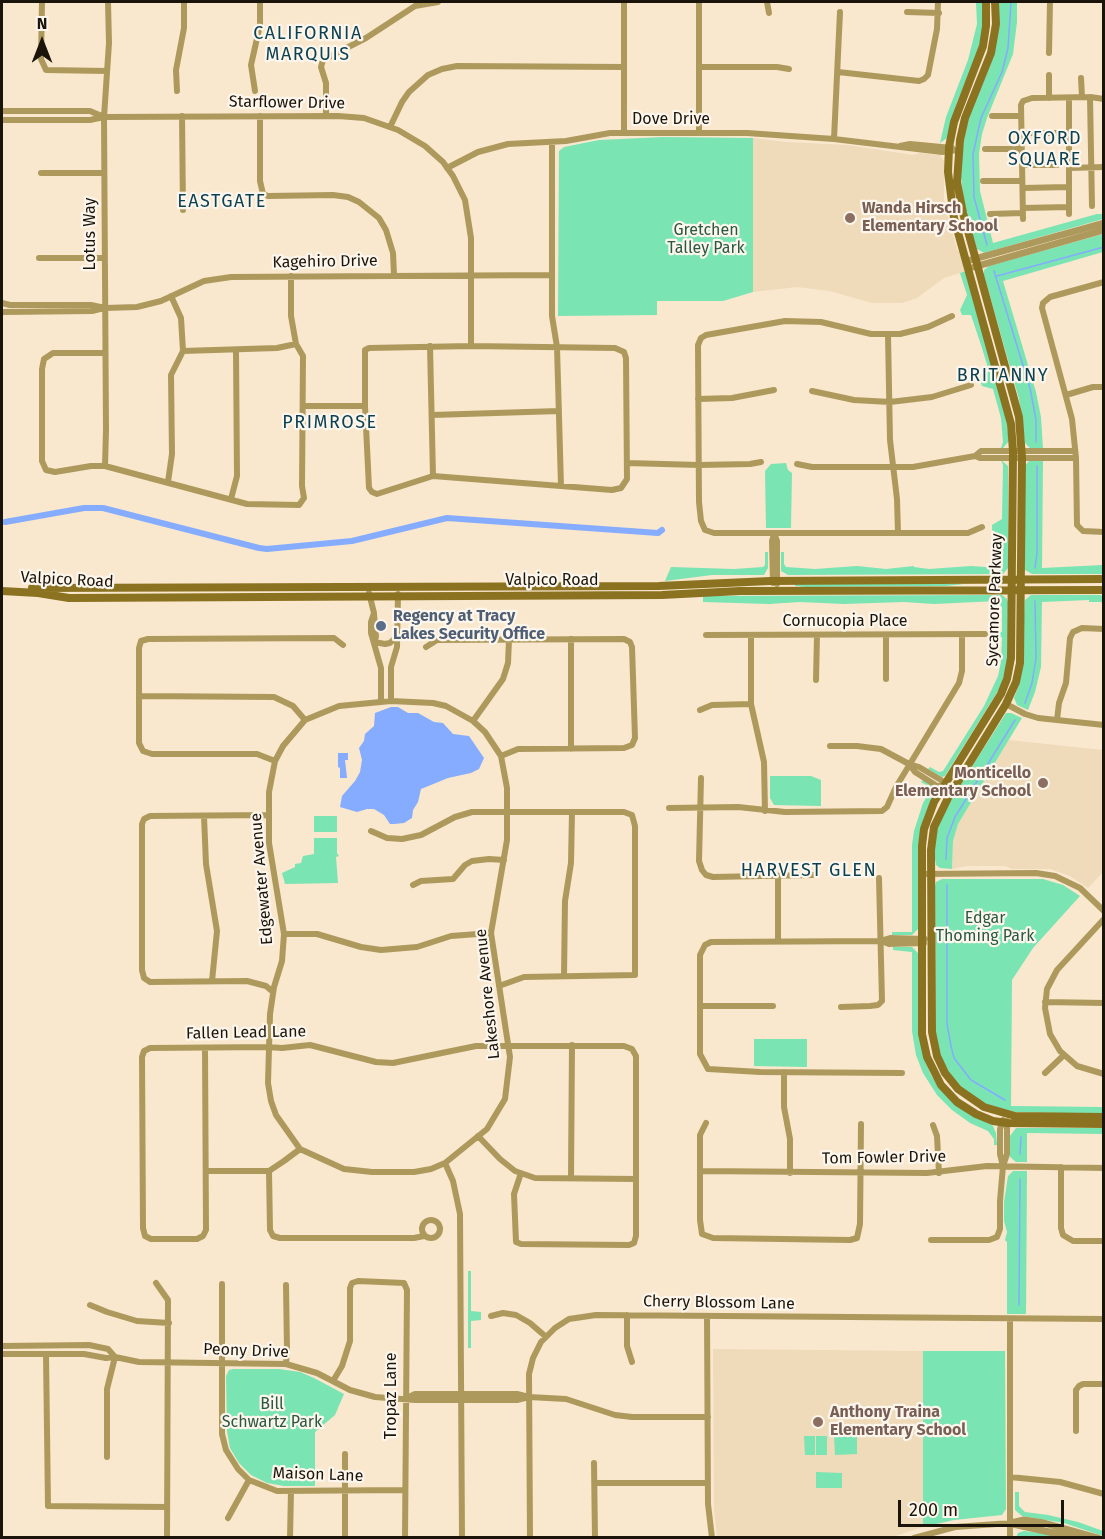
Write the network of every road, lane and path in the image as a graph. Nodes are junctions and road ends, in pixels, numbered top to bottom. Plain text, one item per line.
1 (42, 2) edge
2 (108, 2) edge
3 (184, 2) edge
4 (260, 2) edge
5 (438, 2) edge
6 (624, 2) edge
7 (699, 2) edge
8 (767, 2) edge
9 (938, 2) edge
10 (986, 2) edge
11 (995, 2) edge
12 (1050, 2) edge
13 (414, 4) edge
14 (840, 12) dead end
15 (907, 12) dead end
16 (769, 13) dead end
17 (939, 13) junction
18 (1049, 52) dead end
19 (624, 67) junction
20 (699, 67) junction
21 (789, 69) dead end
22 (107, 71) junction
23 (838, 72) junction
24 (1049, 75) dead end
25 (1082, 78) dead end
26 (177, 91) dead end
27 (255, 91) dead end
28 (1082, 97) junction
29 (1090, 97) junction
30 (1049, 98) junction
31 (1069, 98) junction
32 (1104, 99) edge
33 (2, 111) edge
34 (182, 116) junction
35 (260, 116) junction
36 (326, 116) junction
37 (992, 116) dead end
38 (1021, 116) junction
39 (104, 117) junction
40 (2, 120) edge
41 (390, 127) junction
42 (699, 132) junction
43 (1021, 133) junction
44 (1069, 133) junction
45 (624, 134) junction
46 (834, 139) junction
47 (552, 142) junction
48 (952, 149) junction
49 (985, 149) dead end
50 (1021, 149) junction
51 (1022, 165) junction
52 (1058, 165) dead end
53 (1104, 167) edge
54 (447, 168) junction
55 (1070, 168) junction
56 (1091, 168) junction
57 (40, 173) dead end
58 (105, 173) junction
59 (983, 181) dead end
60 (1022, 184) junction
61 (1068, 187) junction
62 (1092, 206) dead end
63 (183, 210) dead end
64 (1023, 213) junction
65 (990, 214) dead end
66 (1104, 223) edge
67 (1104, 230) edge
68 (39, 258) dead end
69 (105, 258) junction
70 (972, 264) junction
71 (471, 274) junction
72 (394, 275) junction
73 (552, 275) junction
74 (291, 276) junction
75 (1103, 282) edge
76 (171, 296) junction
77 (2, 303) edge
78 (105, 308) junction
79 (2, 312) edge
80 (952, 316) dead end
81 (888, 335) junction
82 (296, 344) junction
83 (430, 346) junction
84 (471, 346) junction
85 (557, 347) junction
86 (236, 350) junction
87 (183, 351) junction
88 (105, 353) junction
89 (971, 385) dead end
90 (1104, 387) edge
91 (774, 390) dead end
92 (812, 391) dead end
93 (1066, 395) junction
94 (698, 399) junction
95 (890, 402) junction
96 (303, 406) junction
97 (365, 406) junction
98 (559, 411) junction
99 (432, 415) junction
100 (1017, 455) junction
101 (1076, 455) junction
102 (761, 462) dead end
103 (627, 463) junction
104 (797, 464) dead end
105 (699, 465) junction
106 (105, 466) junction
107 (893, 467) junction
108 (433, 476) junction
109 (168, 482) junction
110 (561, 486) junction
111 (231, 499) junction
112 (982, 527) dead end
113 (1104, 532) edge
114 (774, 533) junction
115 (898, 534) junction
116 (1104, 579) edge
117 (775, 580) junction
118 (1016, 580) junction
119 (367, 587) junction
120 (398, 587) junction
121 (2, 590) edge
122 (1016, 590) junction
123 (1104, 590) edge
124 (775, 591) junction
125 (370, 597) junction
126 (398, 597) junction
127 (1104, 628) edge
128 (962, 634) junction
129 (985, 634) dead end
130 (817, 635) junction
131 (886, 635) junction
132 (398, 636) junction
133 (706, 636) dead end
134 (751, 636) junction
135 (571, 639) junction
136 (509, 640) junction
137 (374, 642) junction
138 (343, 645) dead end
139 (426, 647) dead end
140 (886, 679) dead end
141 (816, 680) dead end
142 (140, 696) junction
143 (386, 701) junction
144 (751, 704) junction
145 (1006, 704) junction
146 (700, 710) dead end
147 (305, 720) junction
148 (473, 720) junction
149 (1057, 720) junction
150 (1104, 725) edge
151 (830, 746) dead end
152 (571, 748) junction
153 (501, 756) junction
154 (276, 761) junction
155 (909, 764) junction
156 (700, 778) dead end
157 (949, 788) junction
158 (669, 808) dead end
159 (699, 808) junction
160 (765, 811) junction
161 (508, 812) junction
162 (572, 812) junction
163 (268, 815) junction
164 (204, 816) junction
165 (371, 831) dead end
166 (504, 860) junction
167 (926, 874) junction
168 (813, 875) dead end
169 (778, 876) junction
170 (879, 878) dead end
171 (413, 885) dead end
172 (1104, 910) edge
173 (1104, 919) edge
174 (284, 933) junction
175 (491, 933) junction
176 (778, 941) junction
177 (880, 941) junction
178 (921, 941) junction
179 (932, 941) junction
180 (564, 976) junction
181 (212, 981) junction
182 (499, 986) junction
183 (273, 992) junction
184 (1045, 1002) junction
185 (1104, 1003) edge
186 (700, 1006) junction
187 (773, 1006) dead end
188 (842, 1007) dead end
189 (508, 1045) junction
190 (572, 1045) junction
191 (268, 1047) junction
192 (205, 1048) junction
193 (1064, 1055) junction
194 (784, 1072) junction
195 (902, 1073) dead end
196 (1045, 1073) dead end
197 (1104, 1074) edge
198 (1104, 1117) edge
199 (1005, 1120) junction
200 (706, 1123) dead end
201 (861, 1124) dead end
202 (1104, 1124) edge
203 (933, 1125) dead end
204 (478, 1136) junction
205 (300, 1149) junction
206 (445, 1163) junction
207 (1003, 1166) junction
208 (1061, 1167) junction
209 (1104, 1167) edge
210 (206, 1171) junction
211 (269, 1171) junction
212 (700, 1172) junction
213 (521, 1173) junction
214 (790, 1173) junction
215 (860, 1173) junction
216 (939, 1173) junction
217 (571, 1178) junction
218 (636, 1179) junction
219 (424, 1236) dead end
220 (931, 1240) dead end
221 (1104, 1241) edge
222 (156, 1283) dead end
223 (222, 1284) dead end
224 (286, 1285) dead end
225 (90, 1305) dead end
226 (491, 1316) dead end
227 (627, 1316) junction
228 (707, 1316) junction
229 (1010, 1319) junction
230 (1104, 1320) edge
231 (168, 1323) junction
232 (545, 1336) junction
233 (2, 1346) edge
234 (2, 1354) edge
235 (46, 1354) junction
236 (115, 1357) junction
237 (168, 1362) junction
238 (632, 1362) dead end
239 (221, 1363) junction
240 (286, 1364) junction
241 (333, 1381) junction
242 (1104, 1384) edge
243 (462, 1397) junction
244 (529, 1397) junction
245 (406, 1398) junction
246 (708, 1417) junction
247 (1076, 1431) dead end
248 (345, 1454) dead end
249 (106, 1457) dead end
250 (594, 1463) dead end
251 (1010, 1477) junction
252 (249, 1480) junction
253 (595, 1483) junction
254 (708, 1483) junction
255 (404, 1490) junction
256 (291, 1491) junction
257 (346, 1491) junction
258 (1104, 1494) edge
259 (167, 1507) junction
260 (228, 1518) dead end
261 (1011, 1523) junction
262 (167, 1538) edge
263 (290, 1538) edge
264 (345, 1538) edge
265 (405, 1538) edge
266 (462, 1538) edge
267 (530, 1538) edge
268 (595, 1538) edge
269 (712, 1538) edge
270 (914, 1538) edge
271 (1010, 1538) edge
272 (1076, 1538) edge
273 (1098, 1538) edge

1 - 22 street
2 - 22 street, Lotus Way
3 - 26 street
4 - 27 street
5 - 13 street
6 - 19 street
7 - 20 street
8 - 16 street
9 - 17 street
10 - 48 main road, Sycamore Parkway
11 - 48 main road, Sycamore Parkway
12 - 18 street
13 - 36 street
14 - 23 street
15 - 17 street
17 - 23 street
19 - 41 street
19 - 45 street
20 - 21 street
20 - 42 street
22 - 39 street, Lotus Way
23 - 46 street
24 - 30 street
25 - 28 street
28 - 29 street
28 - 31 street
29 - 32 street
29 - 56 street
30 - 31 street
30 - 38 street
31 - 44 street
33 - 39 street, Starflower Drive
34 - 35 street, Starflower Drive
34 - 39 street, Starflower Drive
34 - 63 street
35 - 36 street, Starflower Drive
35 - 72 street
36 - 41 street, Starflower Drive
37 - 38 street
38 - 43 street
39 - 40 street
39 - 58 street, Lotus Way
41 - 54 street, Starflower Drive
42 - 45 street, Dove Drive
42 - 46 street, Dove Drive
43 - 44 street
43 - 50 street
44 - 55 street
45 - 47 street, Dove Drive
46 - 48 street, Dove Drive
47 - 54 street, Dove Drive
47 - 73 street
48 - 70 main road, Sycamore Parkway
49 - 50 street
50 - 51 street
51 - 52 street
51 - 60 street
53 - 56 street
54 - 71 street, Starflower Drive
55 - 56 street
55 - 61 street
56 - 62 street
57 - 58 street
58 - 69 street, Lotus Way
59 - 60 street
60 - 61 street
60 - 64 street
61 - 64 street
64 - 65 street
66 - 70 street
67 - 70 street
68 - 69 street
69 - 78 street, Lotus Way
70 - 100 main road, Sycamore Parkway
71 - 72 street, Kagehiro Drive
71 - 73 street, Kagehiro Drive
71 - 84 street, Starflower Drive
72 - 74 street, Kagehiro Drive
73 - 85 street
74 - 76 street, Kagehiro Drive
74 - 82 street
75 - 93 street
76 - 78 street, Kagehiro Drive
76 - 87 street
77 - 78 street
78 - 79 street
78 - 88 street, Lotus Way
80 - 81 street
81 - 94 street
81 - 95 street
82 - 86 street
82 - 96 street
83 - 84 street
83 - 97 street
83 - 99 street
84 - 85 street
85 - 98 street
85 - 103 street
86 - 87 street
86 - 111 street
87 - 109 street
88 - 106 street, Lotus Way
88 - 106 street
89 - 95 street
90 - 93 street
91 - 94 street
92 - 95 street
93 - 101 street
94 - 105 street
95 - 107 street
96 - 97 street
96 - 111 street
97 - 108 street
98 - 99 street
98 - 110 street
99 - 108 street
100 - 101 street
100 - 107 street
100 - 118 main road, Sycamore Parkway
101 - 113 street
102 - 105 street
103 - 105 street
103 - 110 street
104 - 107 street
105 - 114 street
106 - 109 street
107 - 115 street
108 - 110 street
109 - 111 street
112 - 115 street
114 - 115 street
114 - 117 street
116 - 118 main road, Valpico Road
117 - 118 main road, Valpico Road
117 - 120 main road, Valpico Road
117 - 124 street
118 - 122 main road, Sycamore Parkway
119 - 120 main road, Valpico Road
119 - 121 main road, Valpico Road
119 - 125 street
120 - 126 street
121 - 125 main road, Valpico Road
122 - 123 main road, Valpico Road
122 - 124 main road, Valpico Road
122 - 145 main road, Sycamore Parkway
122 - 157 main road, Sycamore Parkway
124 - 126 main road, Valpico Road
125 - 126 main road, Valpico Road
125 - 137 street
126 - 132 street
127 - 149 street
128 - 129 street, Cornucopia Place
128 - 131 street, Cornucopia Place
128 - 155 street
130 - 131 street, Cornucopia Place
130 - 134 street, Cornucopia Place
130 - 141 street
131 - 140 street
132 - 137 street
132 - 143 street
133 - 134 street, Cornucopia Place
134 - 144 street
135 - 136 street
135 - 152 street
135 - 152 street
136 - 139 street
136 - 148 street
137 - 143 street
138 - 142 street
142 - 147 street
142 - 154 street
143 - 147 street, Edgewater Avenue
143 - 148 street, Lakeshore Avenue
144 - 146 street
144 - 160 street
145 - 149 street
145 - 157 main road, Sycamore Parkway
147 - 154 street, Edgewater Avenue
148 - 153 street, Lakeshore Avenue
149 - 150 street
151 - 155 street
152 - 153 street
153 - 161 street, Lakeshore Avenue
154 - 163 street, Edgewater Avenue
155 - 157 street
155 - 160 street
156 - 159 street
157 - 167 main road, Sycamore Parkway
158 - 159 street
159 - 160 street
159 - 169 street
161 - 162 street
161 - 165 street
161 - 166 street, Lakeshore Avenue
162 - 180 street
162 - 180 street
163 - 164 street
163 - 174 street, Edgewater Avenue
164 - 181 street
164 - 181 street
166 - 171 street
166 - 175 street, Lakeshore Avenue
167 - 172 street
167 - 178 main road, Sycamore Parkway
167 - 179 main road, Sycamore Parkway
168 - 169 street
169 - 176 street
170 - 177 street
173 - 184 street
174 - 175 street
174 - 183 street, Edgewater Avenue
175 - 182 street, Lakeshore Avenue
176 - 177 street
176 - 186 street
177 - 178 street
177 - 188 street
178 - 179 street
178 - 199 main road, Sycamore Parkway
179 - 199 main road, Sycamore Parkway
180 - 182 street
181 - 183 street
182 - 189 street, Lakeshore Avenue
183 - 191 street, Edgewater Avenue
184 - 185 street
184 - 193 street
186 - 187 street
186 - 194 street
189 - 190 street, Fallen Lead Lane
189 - 191 street, Fallen Lead Lane
189 - 204 street, Lakeshore Avenue
190 - 217 street
190 - 218 street, Fallen Lead Lane
191 - 192 street, Fallen Lead Lane
191 - 205 street, Edgewater Avenue
192 - 210 street
192 - 210 street, Fallen Lead Lane
193 - 196 street
193 - 197 street
194 - 195 street
194 - 214 street
198 - 199 main road, Sycamore Parkway
199 - 202 main road, Sycamore Parkway
199 - 207 street
200 - 212 street
201 - 215 street
203 - 216 street
204 - 206 street, Lakeshore Avenue
204 - 213 street
205 - 206 street
205 - 211 street
206 - 243 street
207 - 208 street, Tom Fowler Drive
207 - 216 street, Tom Fowler Drive
207 - 220 street
208 - 209 street, Tom Fowler Drive
208 - 221 street
210 - 211 street
211 - 219 street
212 - 214 street, Tom Fowler Drive
212 - 215 street
213 - 217 street
213 - 218 street
214 - 215 street, Tom Fowler Drive
215 - 216 street, Tom Fowler Drive
217 - 218 street
222 - 231 street
223 - 239 street, Maison Lane
224 - 240 street
225 - 231 street
226 - 232 street
227 - 228 street, Cherry Blossom Lane
227 - 232 street, Cherry Blossom Lane
227 - 238 street
228 - 229 street, Cherry Blossom Lane
228 - 246 street
229 - 230 street, Cherry Blossom Lane
229 - 251 street
231 - 237 street
232 - 244 street
233 - 236 street, Peony Drive
234 - 235 street, Peony Drive
235 - 236 street, Peony Drive
235 - 259 street
236 - 237 street, Peony Drive
236 - 249 street
237 - 239 street, Peony Drive
237 - 259 street
239 - 240 street, Peony Drive
239 - 252 street, Maison Lane
240 - 241 street, Peony Drive
241 - 245 street, Peony Drive
241 - 245 street, Tropaz Lane
242 - 247 street
243 - 244 street, Peony Drive
243 - 245 street, Peony Drive
243 - 266 street
244 - 246 street, Peony Drive
244 - 267 street
245 - 255 street, Tropaz Lane
246 - 254 street
248 - 257 street
250 - 253 street
251 - 258 street
251 - 261 street
252 - 256 street, Maison Lane
252 - 260 street
253 - 254 street
253 - 268 street
254 - 269 street
255 - 257 street, Maison Lane
255 - 265 street, Tropaz Lane
256 - 257 street, Maison Lane
256 - 263 street
257 - 264 street
259 - 262 street
261 - 270 street
261 - 271 street
261 - 272 street
261 - 273 street

